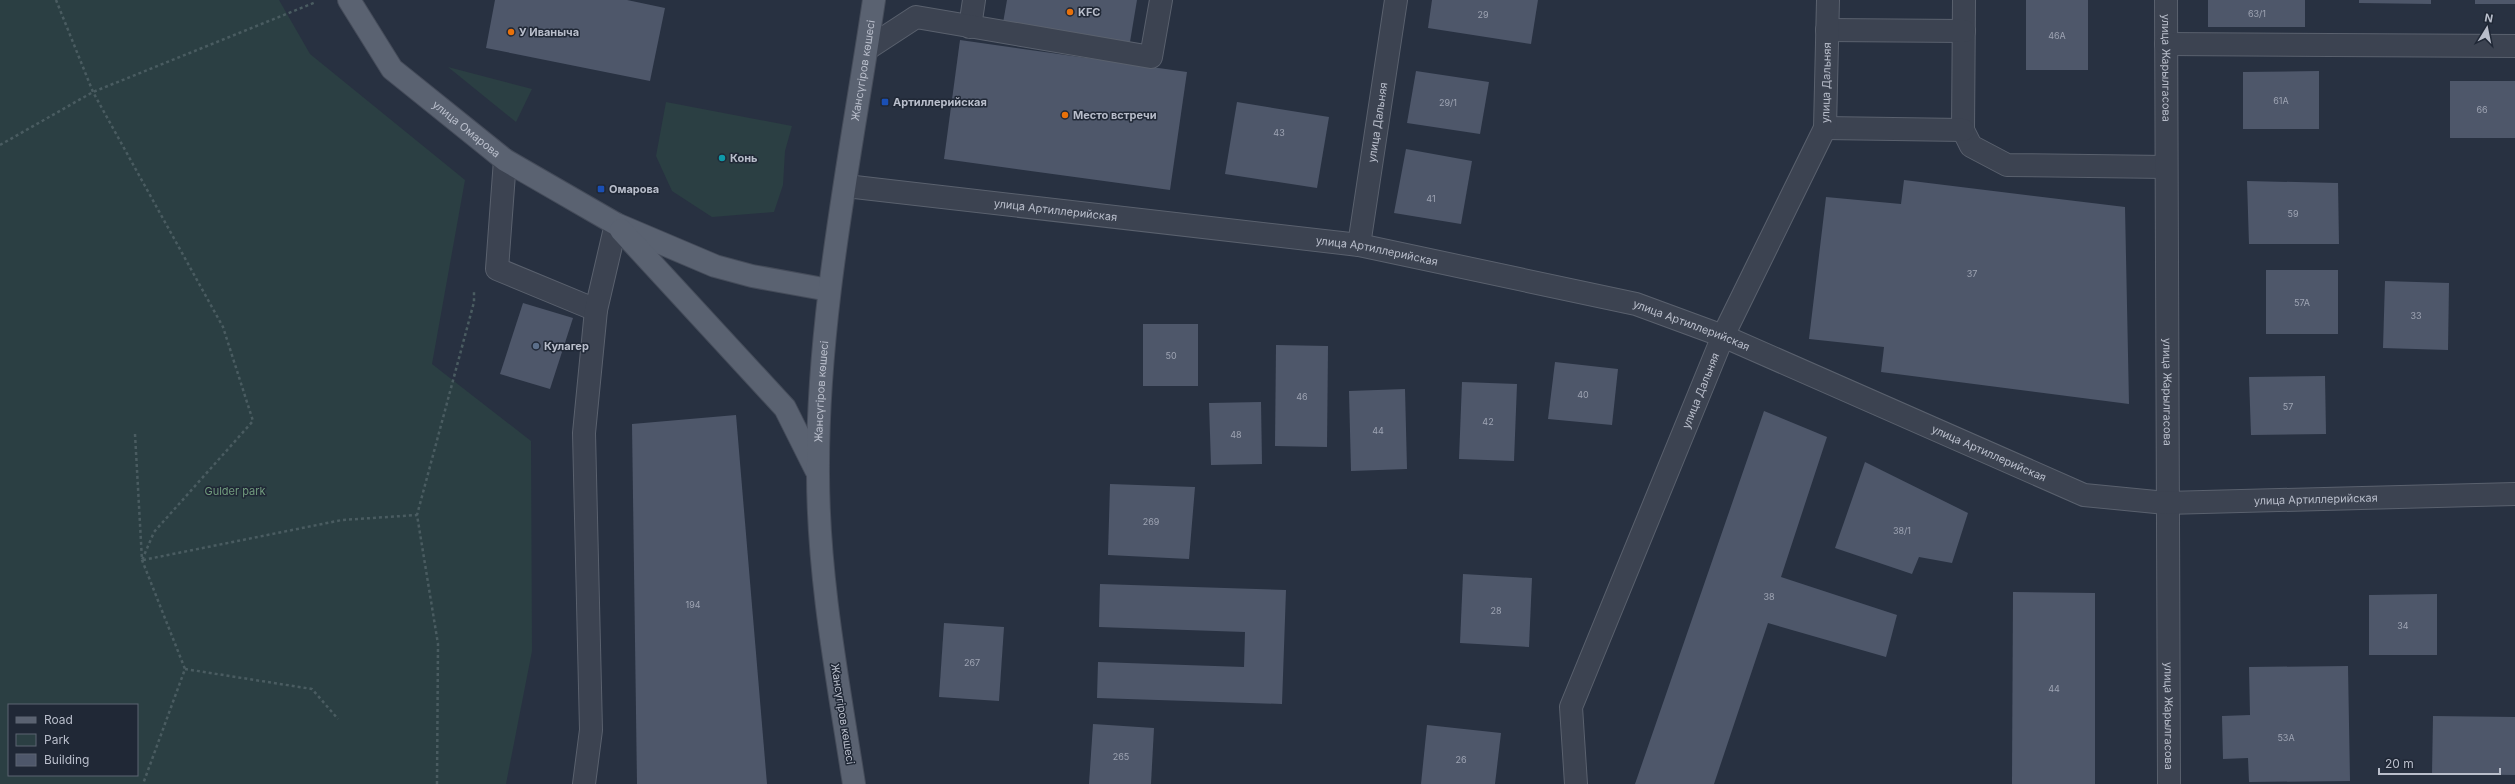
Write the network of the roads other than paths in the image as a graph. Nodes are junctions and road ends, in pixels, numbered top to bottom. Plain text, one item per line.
1 (349, 0) edge
2 (874, 0) edge
3 (974, 0) edge
4 (1161, 0) edge
5 (1396, 0) edge
6 (1828, 0) edge
7 (1964, 0) edge
8 (2166, 0) edge
9 (970, 27) junction
10 (1827, 30) junction
11 (1964, 31) junction
12 (2166, 44) junction
13 (2515, 46) edge
14 (867, 49) junction
15 (1825, 128) junction
16 (1963, 130) junction
17 (505, 160) junction
18 (2166, 167) junction
19 (846, 186) junction
20 (616, 224) junction
21 (1359, 246) junction
22 (829, 290) junction
23 (596, 310) junction
24 (1723, 336) junction
25 (818, 473) junction
26 (2515, 494) edge
27 (2166, 503) junction
28 (584, 784) edge
29 (854, 784) edge
30 (1576, 784) edge
31 (2169, 784) edge

1 - 17 main road, улица Омарова
2 - 14 main road, Жансүгіров көшесі
3 - 9 street
4 - 9 street
5 - 21 street, улица Дальняя
6 - 10 street, улица Дальняя
7 - 11 street
8 - 12 street, улица Жарылгасова
9 - 14 street
10 - 11 street
10 - 15 street, улица Дальняя
11 - 16 street
12 - 13 street
12 - 18 street, улица Жарылгасова
14 - 19 main road, Жансүгіров көшесі
15 - 16 street
15 - 24 street, улица Дальняя
16 - 18 street
17 - 20 main road, улица Омарова
17 - 23 street
18 - 27 street, улица Жарылгасова
19 - 21 street, улица Артиллерийская
19 - 22 main road, Жансүгіров көшесі
20 - 22 main road
20 - 23 street
20 - 25 main road
21 - 24 street, улица Артиллерийская
22 - 25 main road, Жансүгіров көшесі
23 - 28 street
24 - 27 street, улица Артиллерийская
24 - 30 street, улица Дальняя
25 - 29 main road, Жансүгіров көшесі
26 - 27 street, улица Артиллерийская
27 - 31 street, улица Жарылгасова

